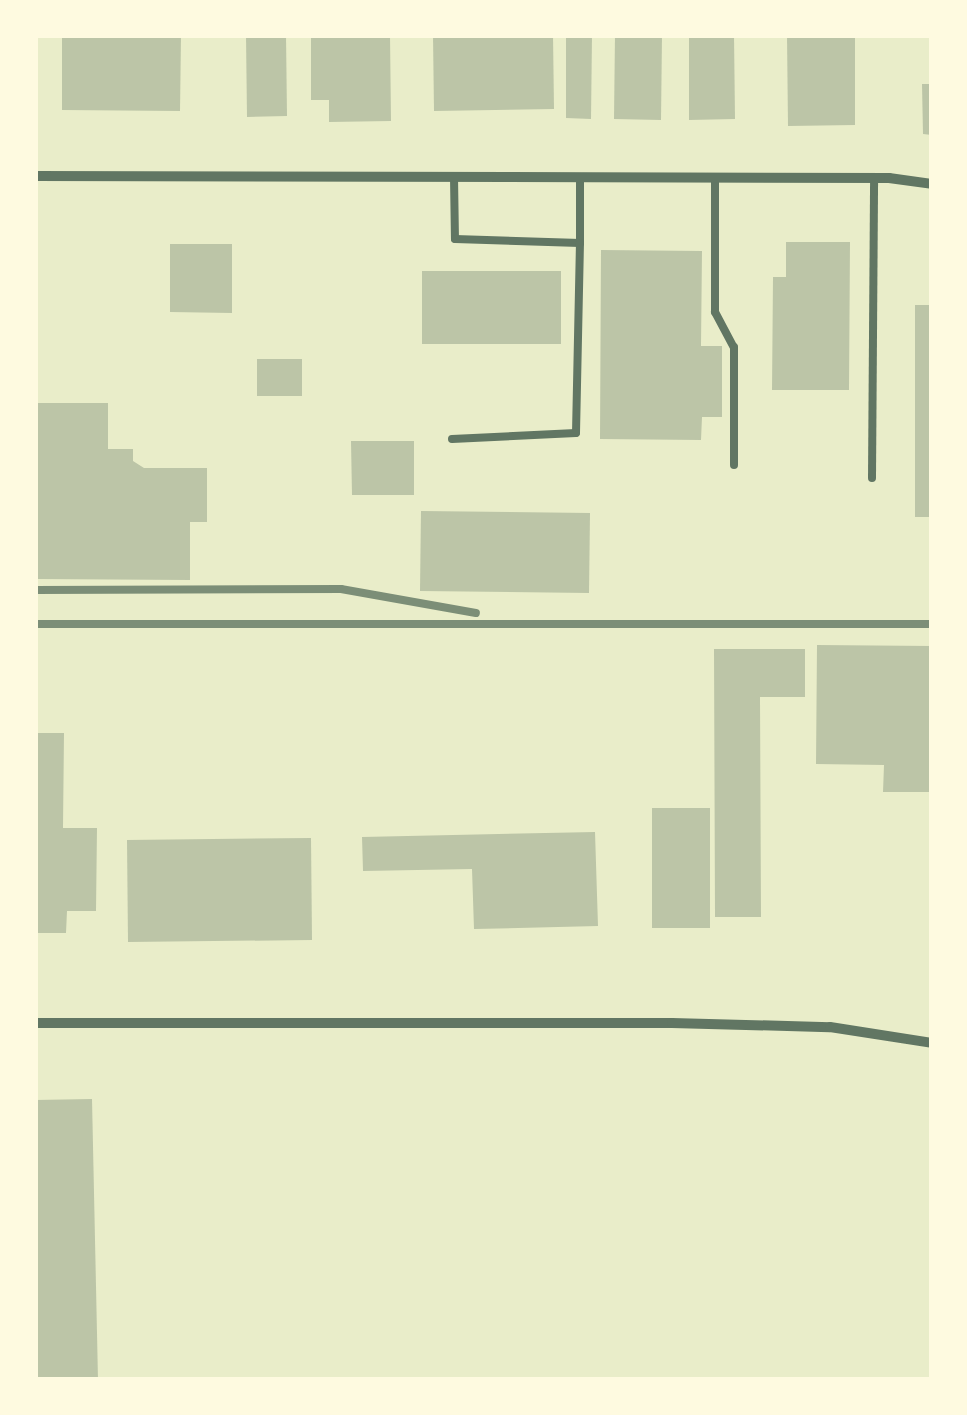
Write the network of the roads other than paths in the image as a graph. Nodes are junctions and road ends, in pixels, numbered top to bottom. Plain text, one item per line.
1 (35, 176) edge
2 (454, 177) junction
3 (580, 177) junction
4 (716, 177) junction
5 (874, 178) junction
6 (932, 184) edge
7 (580, 243) junction
8 (452, 439) dead end
9 (734, 466) dead end
10 (872, 478) dead end
11 (35, 1023) edge
12 (932, 1043) edge

1 - 2 street
2 - 3 street
2 - 7 lane
3 - 4 street
3 - 7 lane
4 - 5 street
4 - 9 lane
5 - 6 street
5 - 10 lane
7 - 8 lane
11 - 12 street

